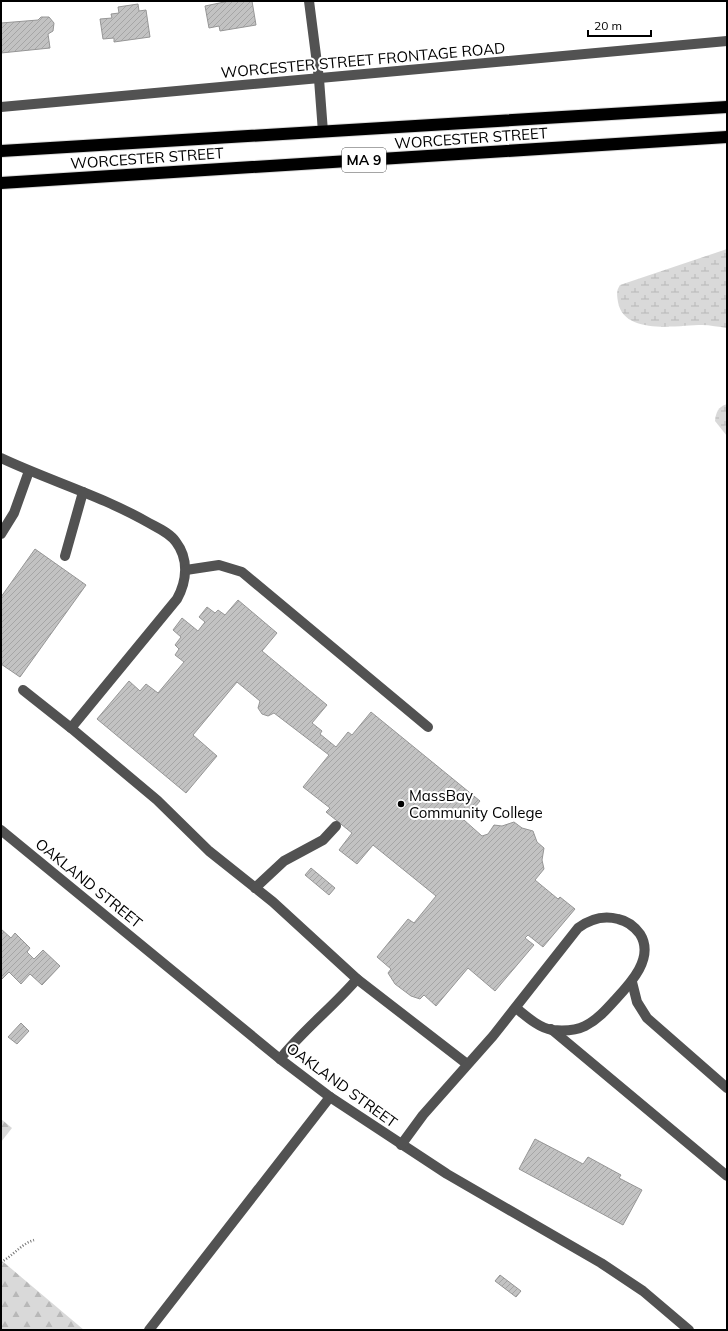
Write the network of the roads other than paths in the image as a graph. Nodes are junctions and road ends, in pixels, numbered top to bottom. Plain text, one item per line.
1 (309, 1) edge
2 (727, 42) edge
3 (319, 79) junction
4 (1, 107) edge
5 (727, 107) edge
6 (323, 132) junction
7 (727, 137) edge
8 (1, 151) edge
9 (1, 183) edge
10 (1, 458) edge
11 (29, 471) junction
12 (83, 492) junction
13 (1, 534) edge
14 (65, 556) dead end
15 (186, 570) junction
16 (23, 690) dead end
17 (428, 727) dead end
18 (71, 728) junction
19 (336, 826) dead end
20 (1, 830) edge
21 (255, 888) junction
22 (357, 979) junction
23 (632, 982) junction
24 (516, 1008) junction
25 (551, 1029) junction
26 (280, 1059) junction
27 (467, 1064) junction
28 (727, 1088) edge
29 (330, 1097) junction
30 (401, 1145) junction
31 (727, 1176) edge
32 (149, 1330) edge
33 (688, 1330) edge

1 - 3 street
2 - 3 street, WORCESTER STREET FRONTAGE ROAD
3 - 4 street, WORCESTER STREET FRONTAGE ROAD
3 - 6 street
5 - 6 highway, WORCESTER STREET / MA 9
6 - 8 highway, WORCESTER STREET / MA 9
7 - 9 highway, WORCESTER STREET / MA 9
10 - 11 street
11 - 12 street
11 - 13 street
12 - 14 street
12 - 15 street
15 - 17 street
15 - 18 street
16 - 18 street
18 - 21 street
19 - 21 street
20 - 26 street, OAKLAND STREET
21 - 22 street
22 - 26 street
22 - 27 street
23 - 24 street
23 - 25 street
23 - 28 street
24 - 25 street
24 - 27 street
25 - 31 street
26 - 29 street, OAKLAND STREET
27 - 30 street
29 - 30 street, OAKLAND STREET
29 - 32 street
30 - 33 street, OAKLAND STREET

